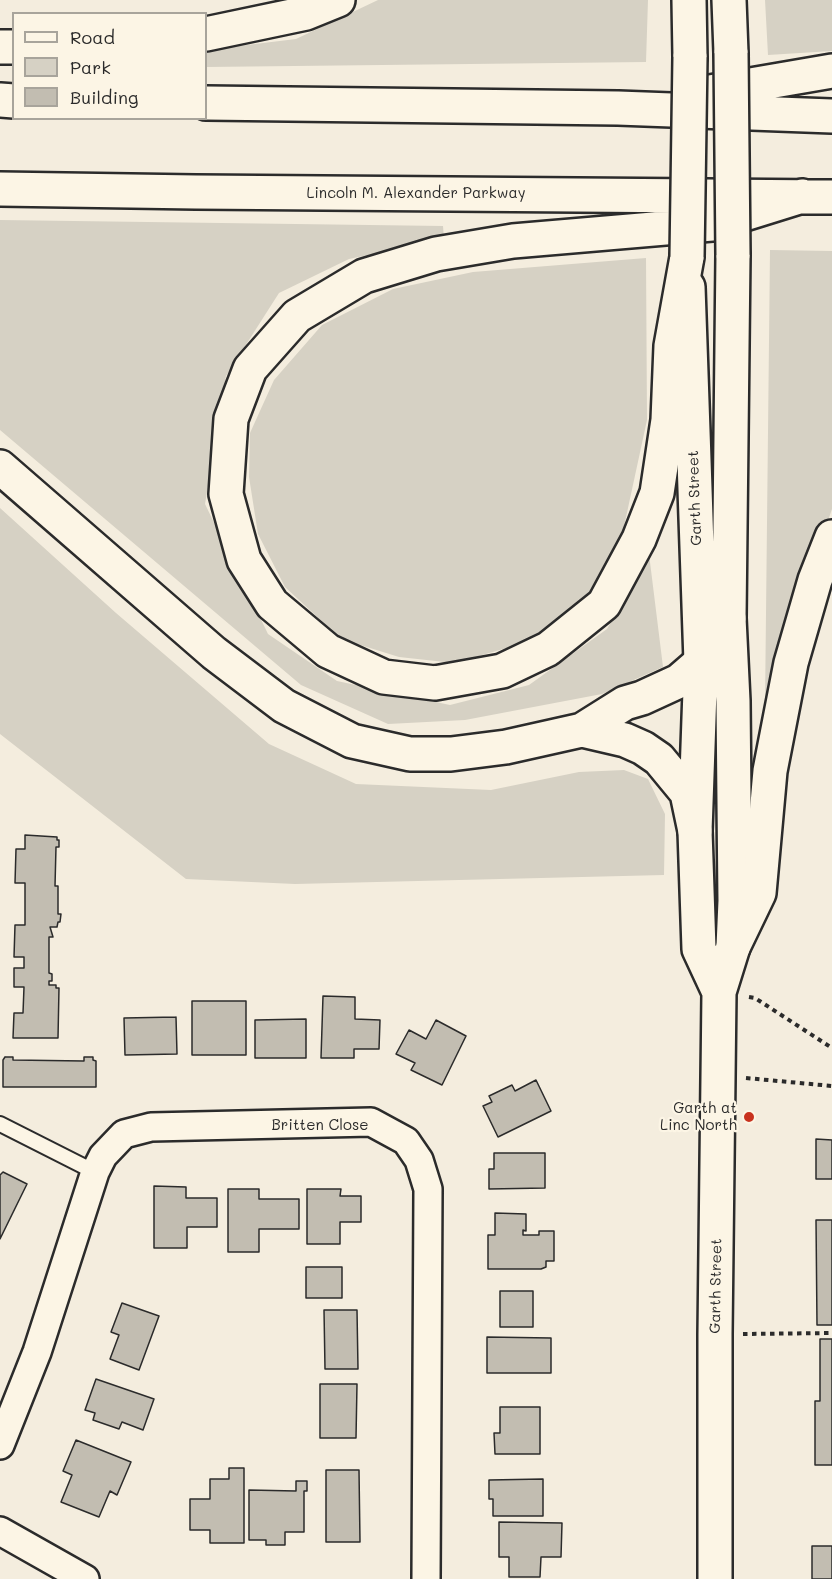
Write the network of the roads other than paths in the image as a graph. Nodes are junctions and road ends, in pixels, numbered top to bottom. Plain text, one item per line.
1 (338, 0) edge
2 (689, 0) edge
3 (729, 0) edge
4 (207, 34) edge
5 (832, 71) edge
6 (207, 103) edge
7 (618, 108) junction
8 (832, 116) edge
9 (0, 189) edge
10 (817, 196) edge
11 (687, 257) junction
12 (0, 467) edge
13 (832, 537) edge
14 (729, 618) junction
15 (701, 662) junction
16 (582, 730) junction
17 (695, 831) junction
18 (733, 947) junction
19 (719, 992) junction
20 (0, 1124) edge
21 (95, 1172) junction
22 (0, 1445) edge
23 (0, 1531) edge
24 (85, 1579) edge
25 (426, 1579) edge
26 (715, 1579) edge

1 - 4 main road
2 - 11 main road, Garth Street, bridge
3 - 14 main road, Garth Street, bridge
5 - 7 main road
6 - 7 main road
7 - 8 main road
9 - 10 main road, Lincoln M. Alexander Parkway
10 - 11 main road
11 - 15 main road, Garth Street
12 - 16 main road
13 - 18 main road
14 - 15 main road
14 - 18 main road, Garth Street
15 - 16 main road
15 - 17 main road, Garth Street
16 - 17 main road
17 - 19 main road, Garth Street
18 - 19 main road, Garth Street
19 - 26 main road, Garth Street
20 - 21 lane
21 - 22 street, Britten Close
21 - 25 street, Britten Close
23 - 24 street

